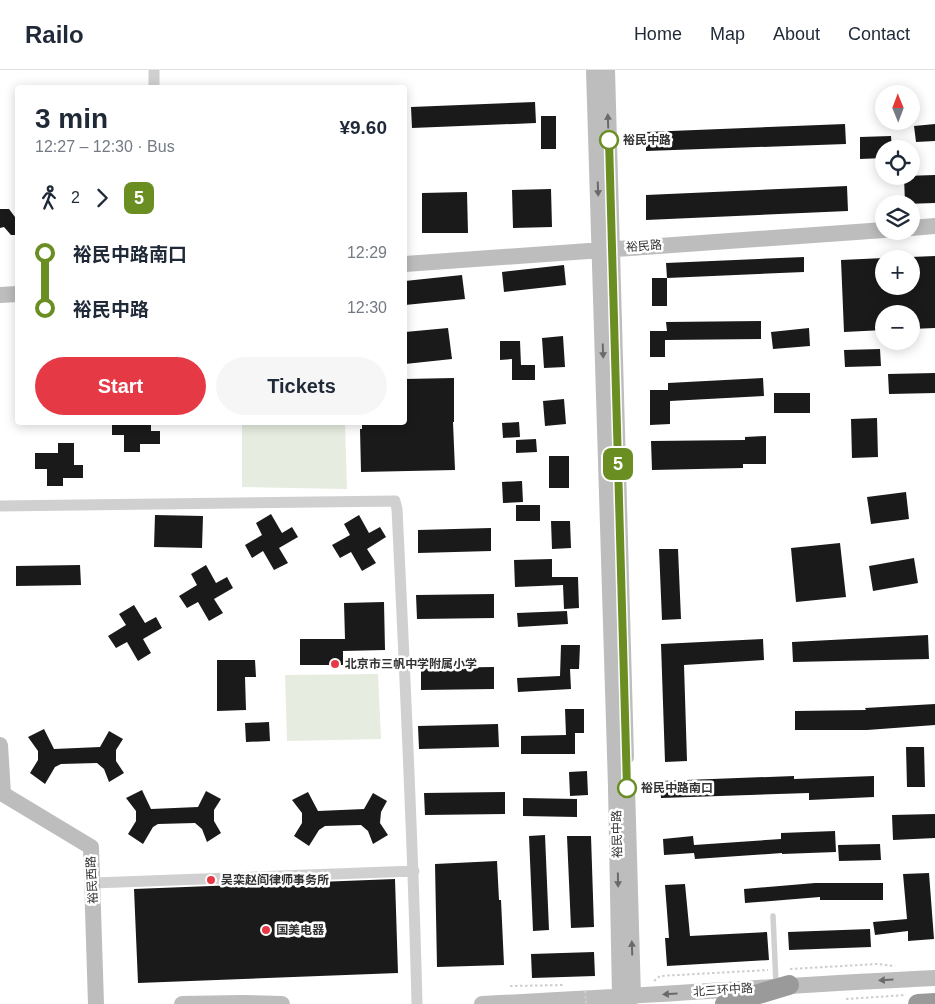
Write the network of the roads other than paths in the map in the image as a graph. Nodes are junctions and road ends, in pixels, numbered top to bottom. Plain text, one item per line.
1 (154, 70) edge
2 (594, 70) edge
3 (607, 70) edge
4 (154, 85) edge
5 (935, 226) edge
6 (920, 227) edge
7 (875, 231) edge
8 (606, 249) junction
9 (407, 264) edge
10 (15, 294) edge
11 (0, 295) edge
12 (0, 506) edge
13 (0, 745) edge
14 (414, 871) junction
15 (93, 883) junction
16 (773, 916) dead end
17 (935, 978) edge
18 (782, 986) junction
19 (627, 997) junction
20 (913, 999) edge
21 (935, 1003) edge
22 (96, 1004) edge
23 (182, 1004) edge
24 (282, 1004) edge
25 (417, 1004) edge
26 (482, 1004) edge
27 (725, 1004) edge

1 - 4 street
2 -> 8 street, 裕民中路
8 -> 3 street, 裕民中路
5 - 6 street
7 - 8 street, 裕民路
8 - 9 street, 裕民路
8 - 19 street, 裕民中路
10 - 11 street
12 - 14 street
13 - 15 street, 裕民西路
14 - 15 street
14 - 25 street
15 - 22 street, 裕民西路
16 - 18 lane
17 -> 18 street, 北三环中路
18 -> 19 street, 北三环中路
18 - 27 highway
19 - 26 street, 北三环中路
20 - 21 highway
23 - 24 street

